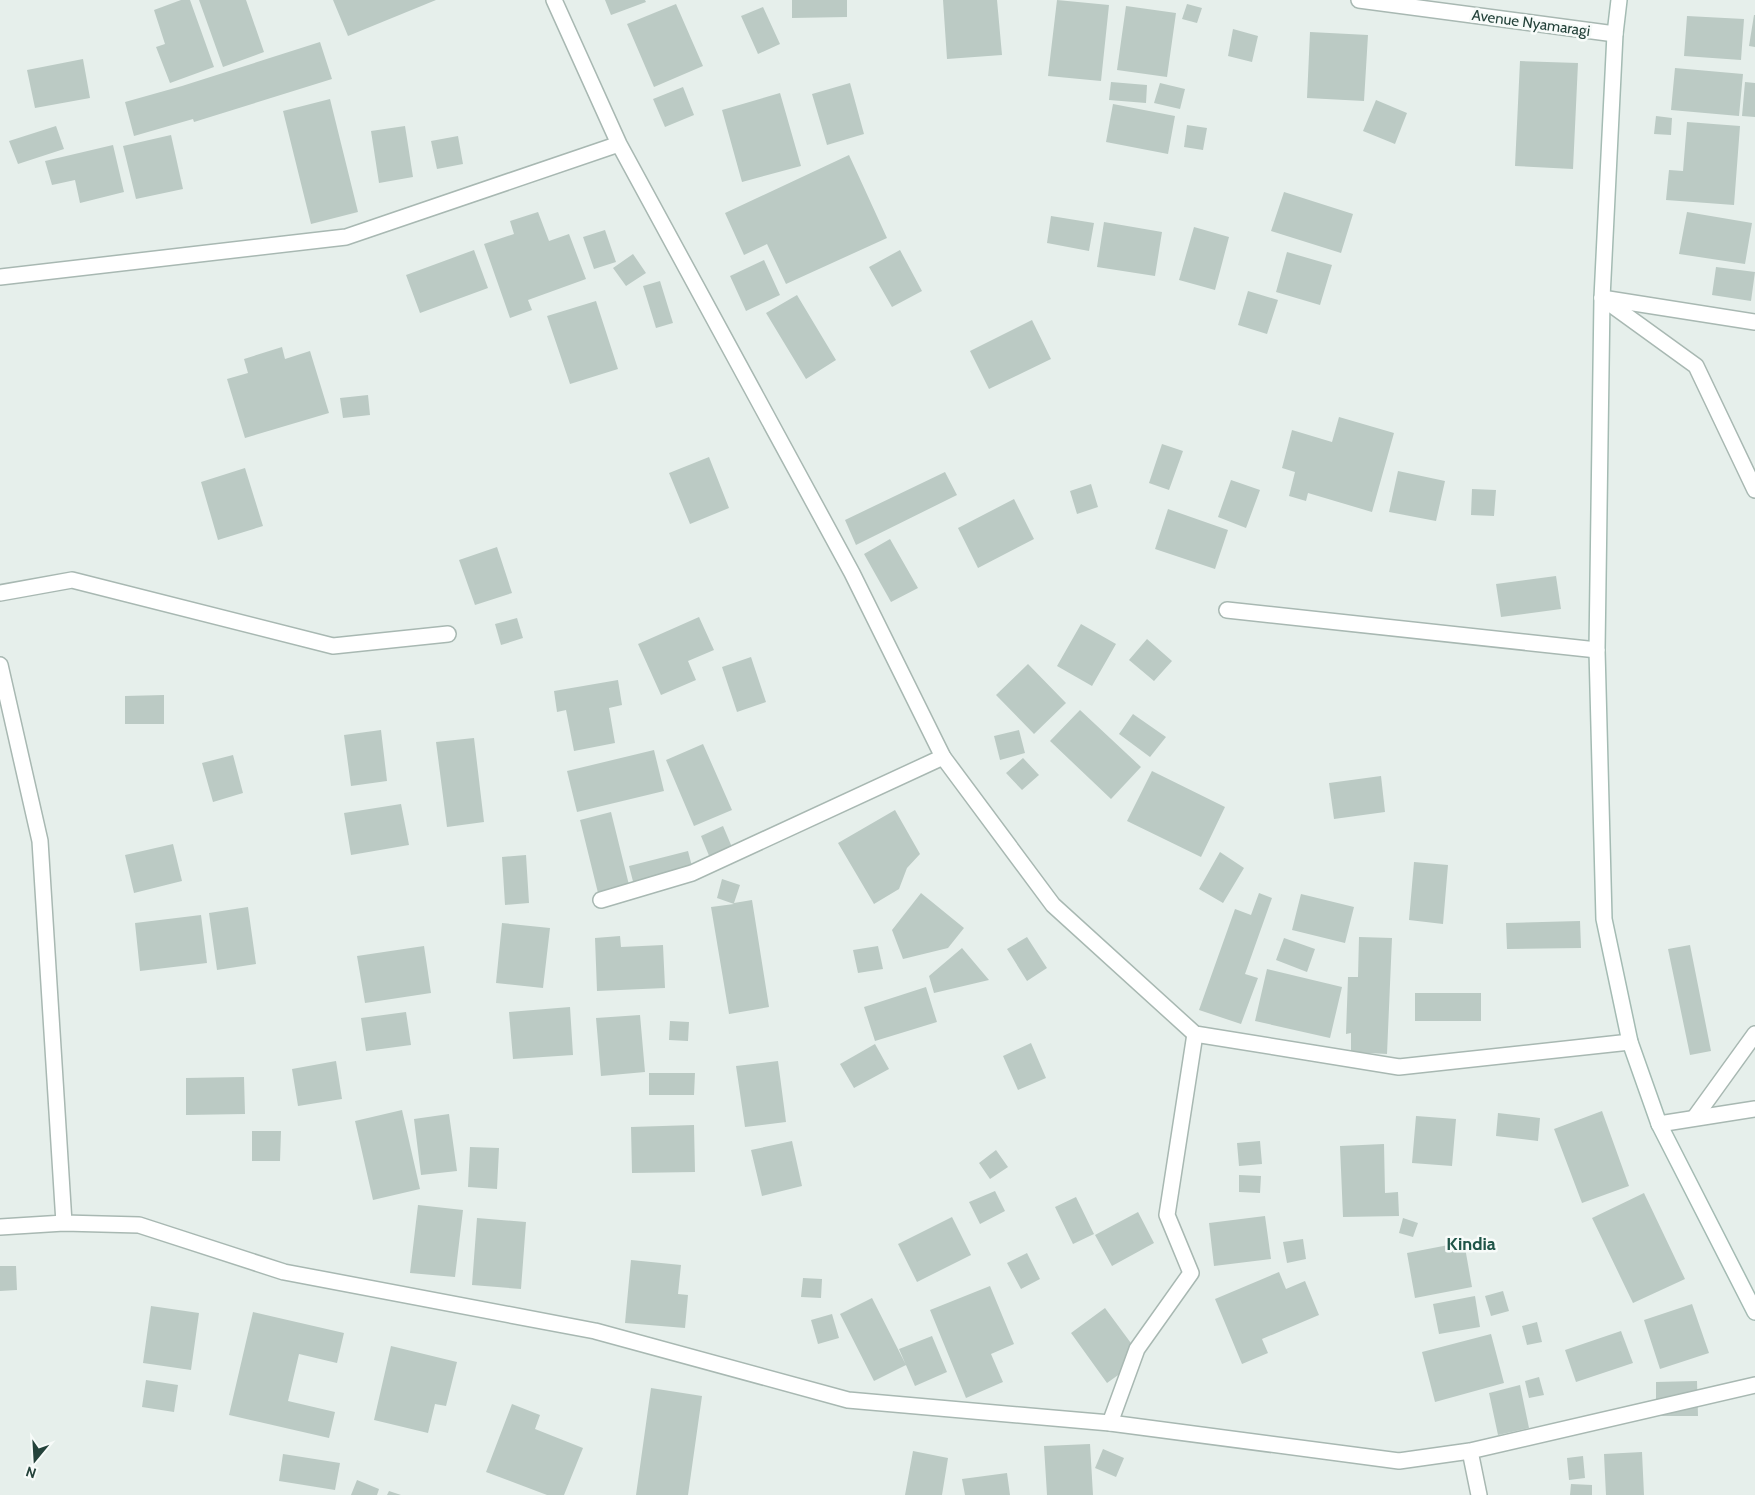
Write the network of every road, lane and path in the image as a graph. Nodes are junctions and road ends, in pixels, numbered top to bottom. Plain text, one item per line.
1 (554, 0) edge
2 (1359, 0) edge
3 (1619, 0) edge
4 (1614, 34) junction
5 (619, 144) junction
6 (0, 277) edge
7 (1602, 298) junction
8 (1755, 322) edge
9 (1755, 490) edge
10 (0, 592) edge
11 (1227, 610) dead end
12 (448, 634) dead end
13 (1596, 650) junction
14 (0, 665) edge
15 (943, 757) junction
16 (601, 900) dead end
17 (1195, 1034) junction
18 (1755, 1034) edge
19 (1630, 1042) junction
20 (1755, 1109) edge
21 (1694, 1117) junction
22 (1659, 1124) junction
23 (64, 1223) junction
24 (0, 1227) edge
25 (1755, 1312) edge
26 (1755, 1385) edge
27 (1110, 1423) junction
28 (1470, 1451) junction
29 (1479, 1495) edge

1 - 5 street
2 - 4 street, Avenue Nyamaragi
3 - 4 street
4 - 7 street
5 - 6 street
5 - 15 street
7 - 8 street
7 - 9 street
7 - 13 street
10 - 12 street
11 - 13 street
13 - 19 street
14 - 23 street
15 - 16 street
15 - 17 street
17 - 19 street
17 - 27 street
18 - 21 street
19 - 22 street
20 - 21 street
21 - 22 street
22 - 25 street
23 - 24 street
23 - 27 street
26 - 28 street
27 - 28 street
28 - 29 street

